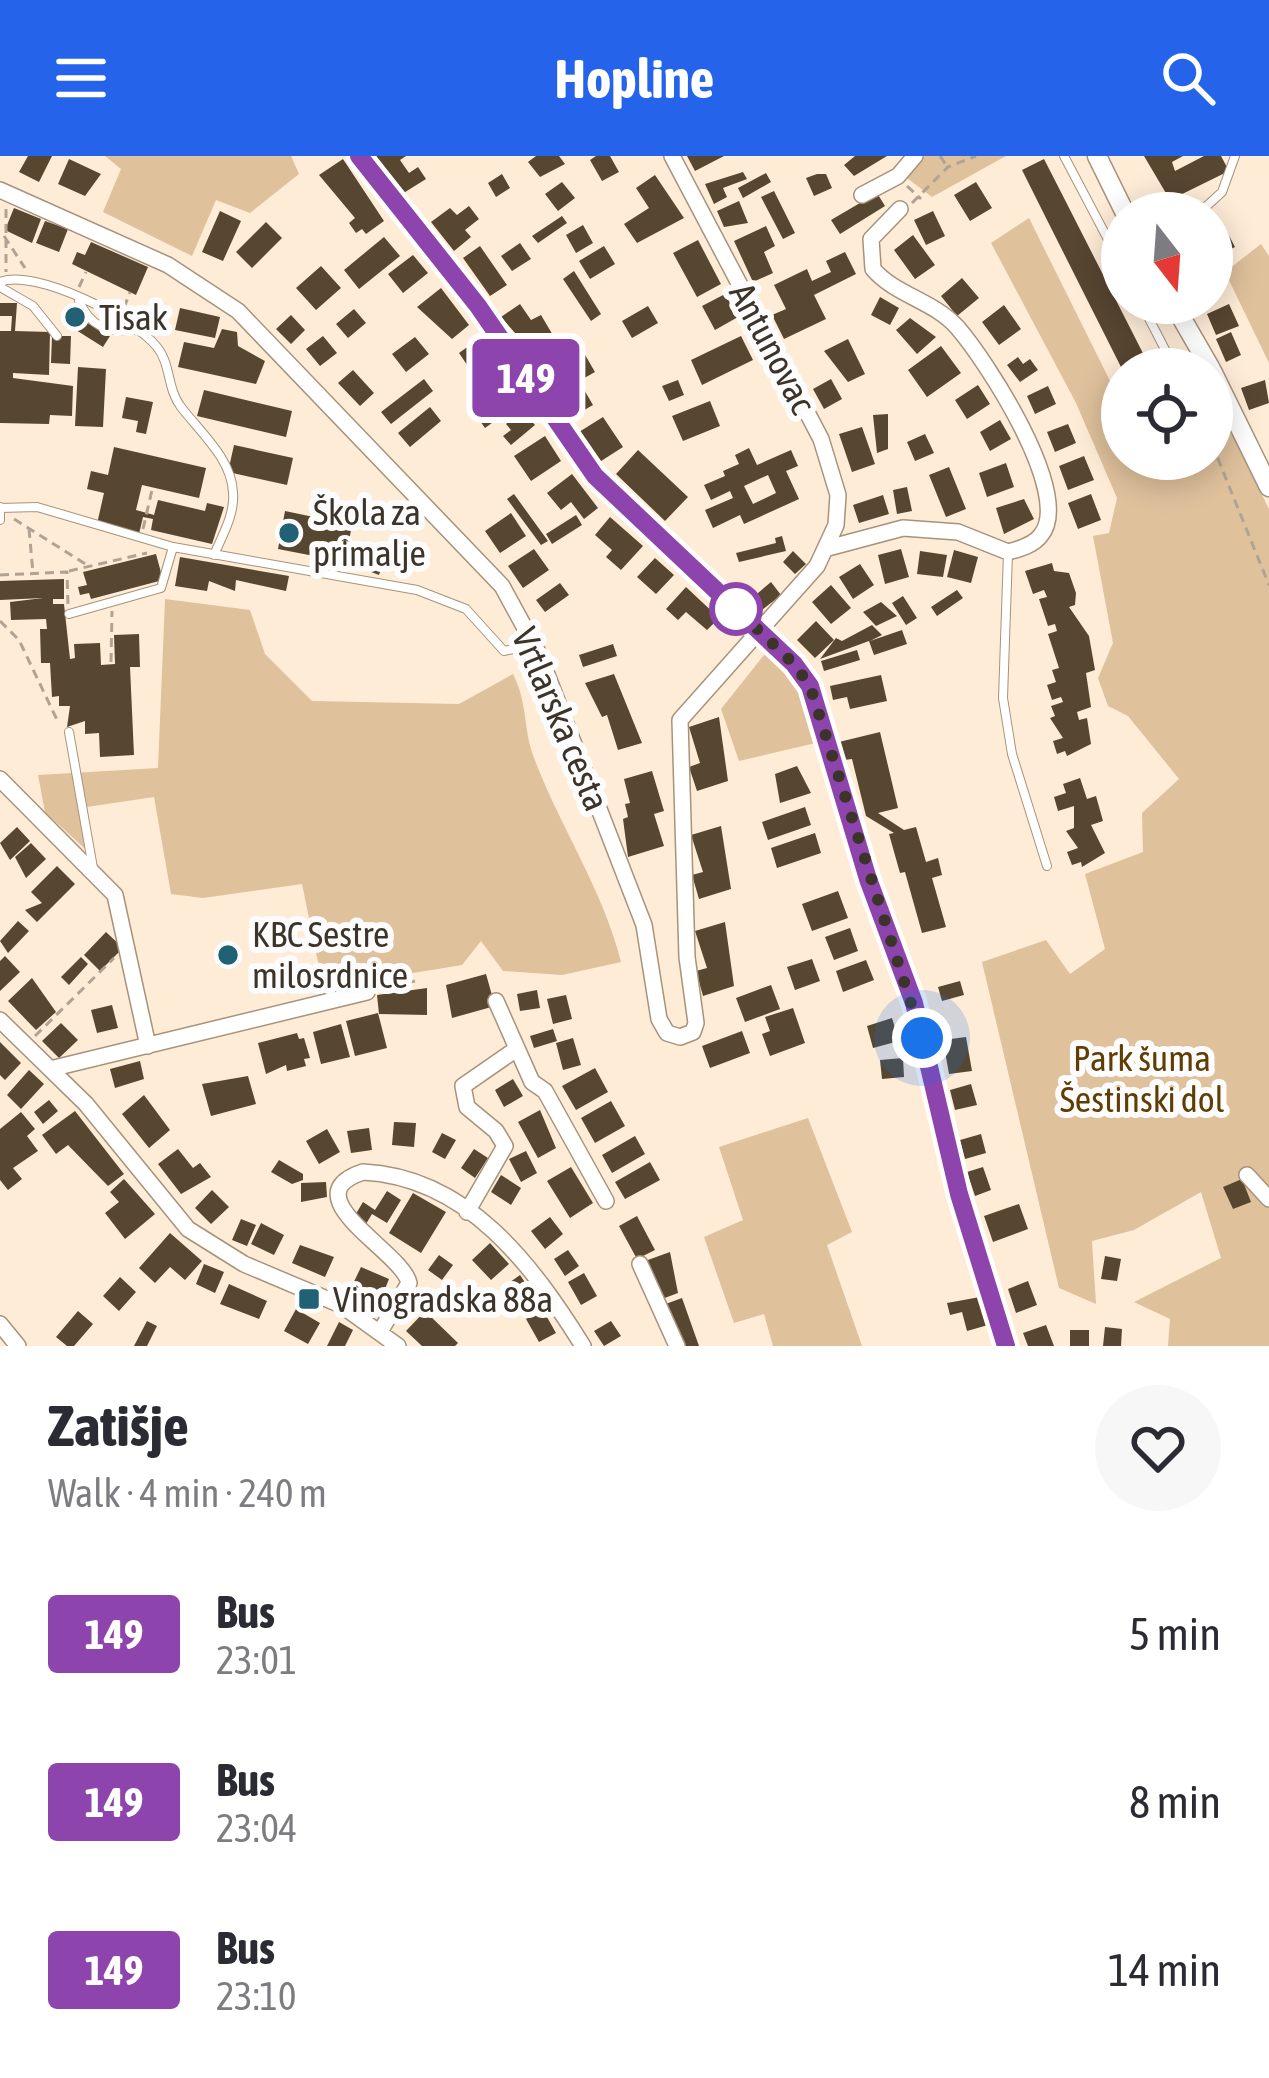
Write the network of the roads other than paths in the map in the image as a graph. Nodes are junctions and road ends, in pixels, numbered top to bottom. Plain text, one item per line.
1 (359, 156) edge
2 (672, 156) edge
3 (915, 156) edge
4 (1064, 156) edge
5 (1097, 156) edge
6 (1235, 156) edge
7 (5, 192) edge
8 (1115, 192) edge
9 (1222, 192) edge
10 (862, 195) dead end
11 (900, 209) road end
12 (1101, 226) edge
13 (2, 281) edge
14 (76, 297) junction
15 (135, 330) junction
16 (57, 336) dead end
17 (1233, 414) edge
18 (1269, 487) edge
19 (1, 513) edge
20 (172, 547) junction
21 (828, 548) junction
22 (1008, 552) junction
23 (214, 555) junction
24 (68, 614) road end
25 (757, 629) junction
26 (534, 645) junction
27 (69, 732) road end
28 (0, 779) edge
29 (1047, 866) dead end
30 (93, 869) junction
31 (367, 992) road end
32 (496, 1000) dead end
33 (0, 1020) edge
34 (148, 1046) junction
35 (515, 1050) junction
36 (50, 1069) junction
37 (1247, 1175) dead end
38 (1269, 1199) edge
39 (607, 1201) dead end
40 (467, 1212) junction
41 (640, 1264) dead end
42 (0, 1324) edge
43 (381, 1330) junction
44 (18, 1346) edge
45 (398, 1346) edge
46 (583, 1346) edge
47 (676, 1346) edge
48 (1006, 1346) edge

1 - 25 street
2 - 21 street, Antunovac
3 - 10 street
4 - 12 lane
5 - 8 street
6 - 9 lane
7 - 26 street, Vrtlarska cesta
11 - 22 street
13 - 14 lane
13 - 16 lane
14 - 15 lane
14 - 15 lane
15 - 23 lane
17 - 18 street
19 - 20 lane
20 - 23 lane
20 - 24 lane
21 - 22 street
21 - 25 street
22 - 29 lane
23 - 26 lane
25 - 26 street, Vrtlarska cesta
25 - 48 street
27 - 30 lane
28 - 30 street
30 - 34 street
31 - 34 street
32 - 35 street
33 - 36 street
34 - 36 street
35 - 39 street
35 - 40 street
36 - 43 street
37 - 38 street
40 - 43 street
40 - 46 street
41 - 47 street
42 - 44 street
43 - 45 street

